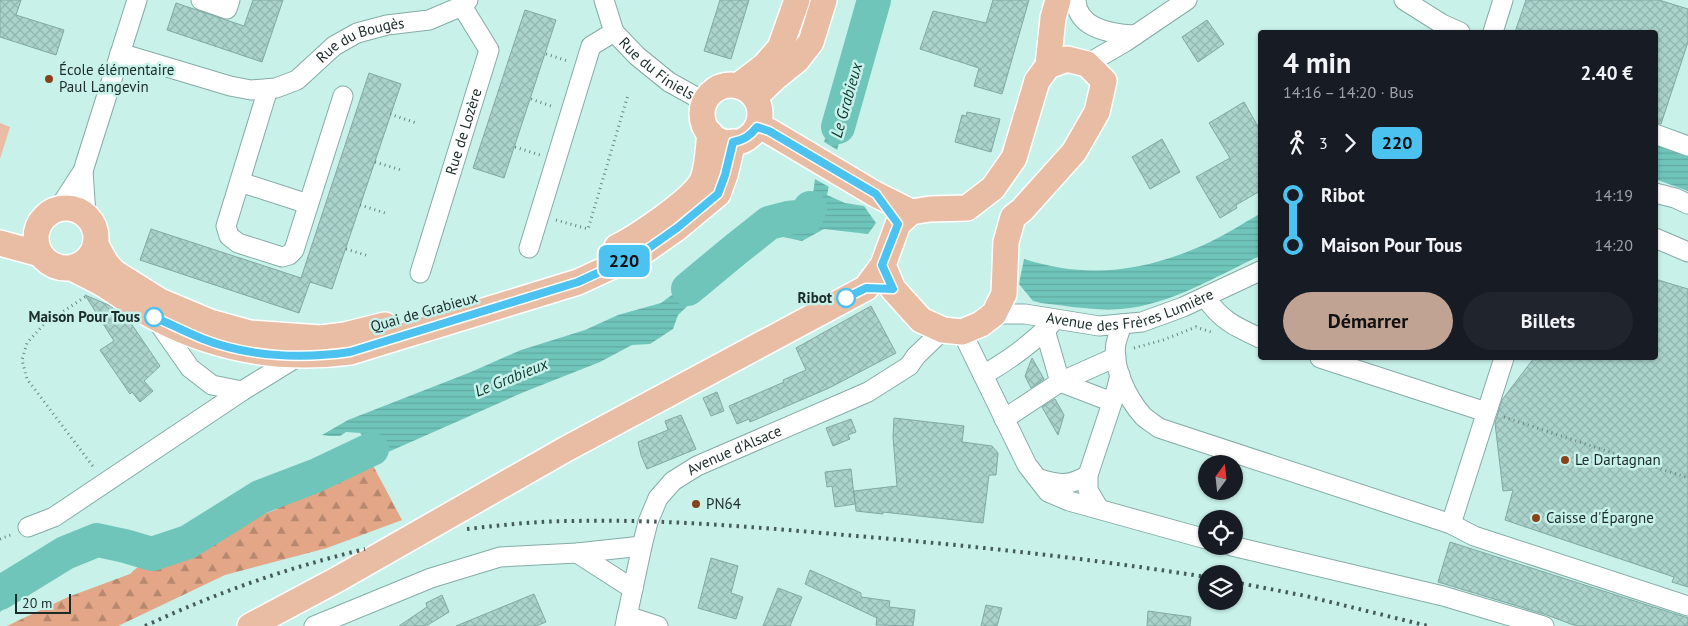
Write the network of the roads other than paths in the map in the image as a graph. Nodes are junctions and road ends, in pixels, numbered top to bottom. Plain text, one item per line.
1 (138, 0) edge
2 (201, 0) edge
3 (230, 0) edge
4 (604, 0) edge
5 (797, 0) edge
6 (824, 0) edge
7 (1076, 0) edge
8 (1187, 0) edge
9 (1404, 0) edge
10 (1503, 0) edge
11 (465, 3) edge
12 (1055, 9) edge
13 (1456, 30) edge
14 (1494, 30) edge
15 (614, 32) junction
16 (1130, 38) junction
17 (120, 53) junction
18 (1077, 67) junction
19 (268, 88) junction
20 (747, 91) junction
21 (343, 96) dead end
22 (706, 102) junction
23 (763, 129) junction
24 (710, 133) junction
25 (1658, 135) edge
26 (733, 142) junction
27 (1688, 146) edge
28 (83, 171) junction
29 (240, 182) junction
30 (1658, 194) edge
31 (308, 204) junction
32 (1688, 204) edge
33 (59, 208) junction
34 (86, 215) junction
35 (904, 218) junction
36 (38, 229) junction
37 (1658, 239) edge
38 (0, 243) edge
39 (96, 245) junction
40 (528, 248) dead end
41 (1688, 252) edge
42 (40, 254) junction
43 (882, 265) junction
44 (72, 268) junction
45 (1258, 272) edge
46 (420, 273) dead end
47 (866, 288) junction
48 (893, 289) junction
49 (1205, 297) junction
50 (999, 304) junction
51 (154, 317) junction
52 (920, 320) junction
53 (1122, 324) junction
54 (1050, 325) junction
55 (952, 331) junction
56 (1258, 337) edge
57 (1116, 354) junction
58 (299, 356) junction
59 (916, 356) junction
60 (1326, 360) edge
61 (1504, 360) edge
62 (983, 375) junction
63 (1120, 375) junction
64 (1060, 382) junction
65 (242, 391) junction
66 (1112, 402) junction
67 (1494, 414) junction
68 (1004, 419) junction
69 (1088, 475) junction
70 (1036, 478) junction
71 (1099, 509) junction
72 (1451, 524) junction
73 (28, 528) dead end
74 (1198, 537) edge
75 (642, 546) junction
76 (1243, 549) edge
77 (577, 553) junction
78 (633, 589) junction
79 (1688, 606) edge
80 (626, 621) edge
81 (250, 626) edge
82 (314, 626) edge
83 (658, 626) edge
84 (1544, 626) edge

1 - 17 street
2 - 3 street
4 - 15 street, Rue du Finiels
5 - 20 main road
6 - 20 main road
7 - 16 street
8 - 16 street
9 - 13 street
10 - 14 street
11 - 19 street, Rue du Bougès
11 - 46 street, Rue de Lozère
12 - 18 main road
15 - 22 street, Rue du Finiels
15 - 40 street
16 - 18 street
17 - 19 street, Rue du Bougès
17 - 28 street
18 - 35 main road
18 - 50 main road
19 - 29 street
20 - 22 main road
20 - 23 main road
21 - 31 street
22 - 24 main road
23 - 26 main road
23 - 35 main road
24 - 26 main road
24 - 39 main road, Quai de Grabieux
25 - 27 street
26 - 58 main road, Quai de Grabieux
28 - 33 street
28 - 34 street
29 - 31 street
29 - 31 street
30 - 32 street
33 - 34 main road
33 - 36 main road
34 - 39 main road
35 - 43 main road
36 - 38 main road
36 - 42 main road
37 - 41 street
38 - 42 main road
39 - 44 main road
42 - 44 main road
43 - 47 main road
43 - 48 main road
44 - 51 main road, Quai de Grabieux
45 - 49 street, Avenue des Frères Lumière
47 - 48 main road
47 - 81 main road
48 - 52 main road
49 - 53 street, Avenue des Frères Lumière
49 - 56 street
50 - 54 street, Avenue des Frères Lumière
50 - 55 main road
51 - 58 main road, Quai de Grabieux
51 - 65 street
52 - 55 main road
52 - 59 street
53 - 54 street, Avenue des Frères Lumière
53 - 57 street
54 - 62 street
54 - 64 street
55 - 59 street, Avenue d'Alsace
55 - 62 street
57 - 63 street
57 - 64 street
58 - 65 street
59 - 75 street, Avenue d'Alsace
60 - 67 street
61 - 67 street
62 - 68 street
63 - 66 street
63 - 72 street
64 - 66 street
64 - 68 street
65 - 73 street
66 - 69 street
67 - 72 street
68 - 70 street
69 - 70 street
69 - 71 street
70 - 71 street
71 - 74 street
72 - 79 street
75 - 77 street
75 - 78 street, Avenue d'Alsace
76 - 84 street
77 - 78 street
77 - 82 street
78 - 80 street, Avenue d'Alsace
80 - 83 street

